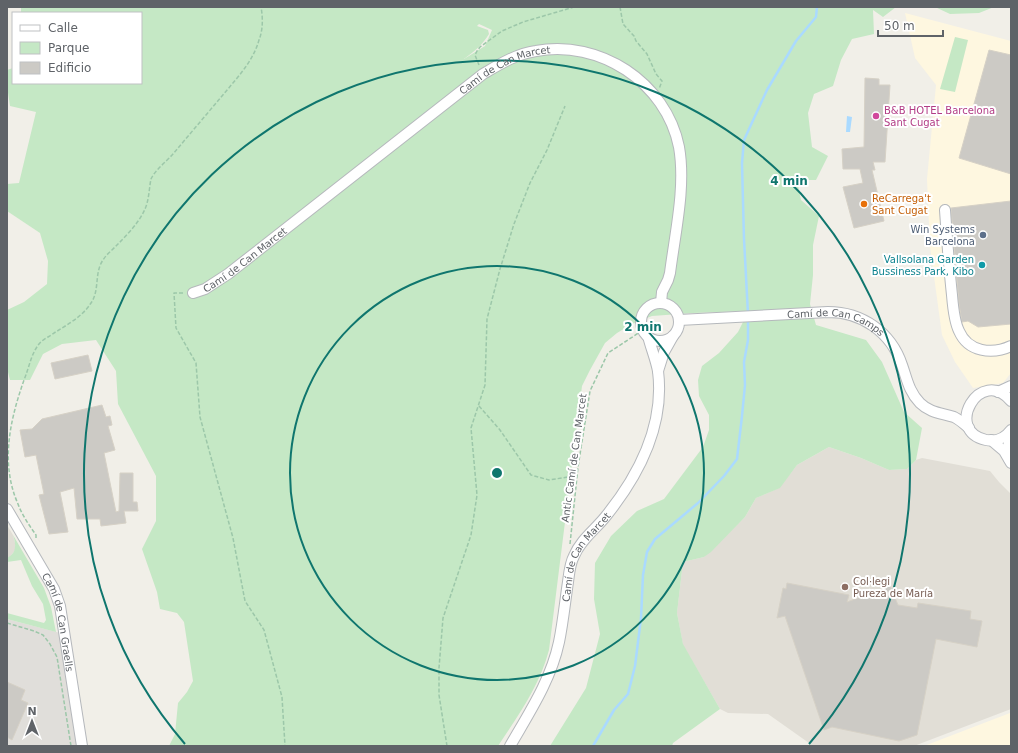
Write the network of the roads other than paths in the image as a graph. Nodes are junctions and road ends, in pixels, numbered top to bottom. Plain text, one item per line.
1 (945, 210) dead end
2 (193, 292) road end
3 (661, 303) junction
4 (678, 320) junction
5 (646, 333) junction
6 (673, 336) junction
7 (1011, 346) edge
8 (658, 371) junction
9 (1011, 386) edge
10 (998, 392) junction
11 (1011, 401) edge
12 (968, 405) junction
13 (945, 415) junction
14 (969, 428) junction
15 (1010, 431) edge
16 (991, 440) junction
17 (1010, 461) edge
18 (7, 509) edge
19 (82, 746) edge
20 (510, 746) edge

1 - 7 street
2 - 3 street, Camí de Can Marcet
3 - 4 street
3 - 5 street
4 - 6 street
4 - 13 street, Camí de Can Camps
5 - 6 street
5 - 8 street, Camí de Can Marcet
6 - 8 street, Camí de Can Marcet
8 - 20 street, Camí de Can Marcet
9 - 10 street
10 - 11 street
10 - 12 street
12 - 13 street
12 - 14 street
13 - 14 street, Camí de Can Camps
14 - 16 street, Camí de Can Camps
15 - 16 street
15 - 17 street
16 - 17 street, Camí de Can Camps
18 - 19 street, Camí de Can Graells

